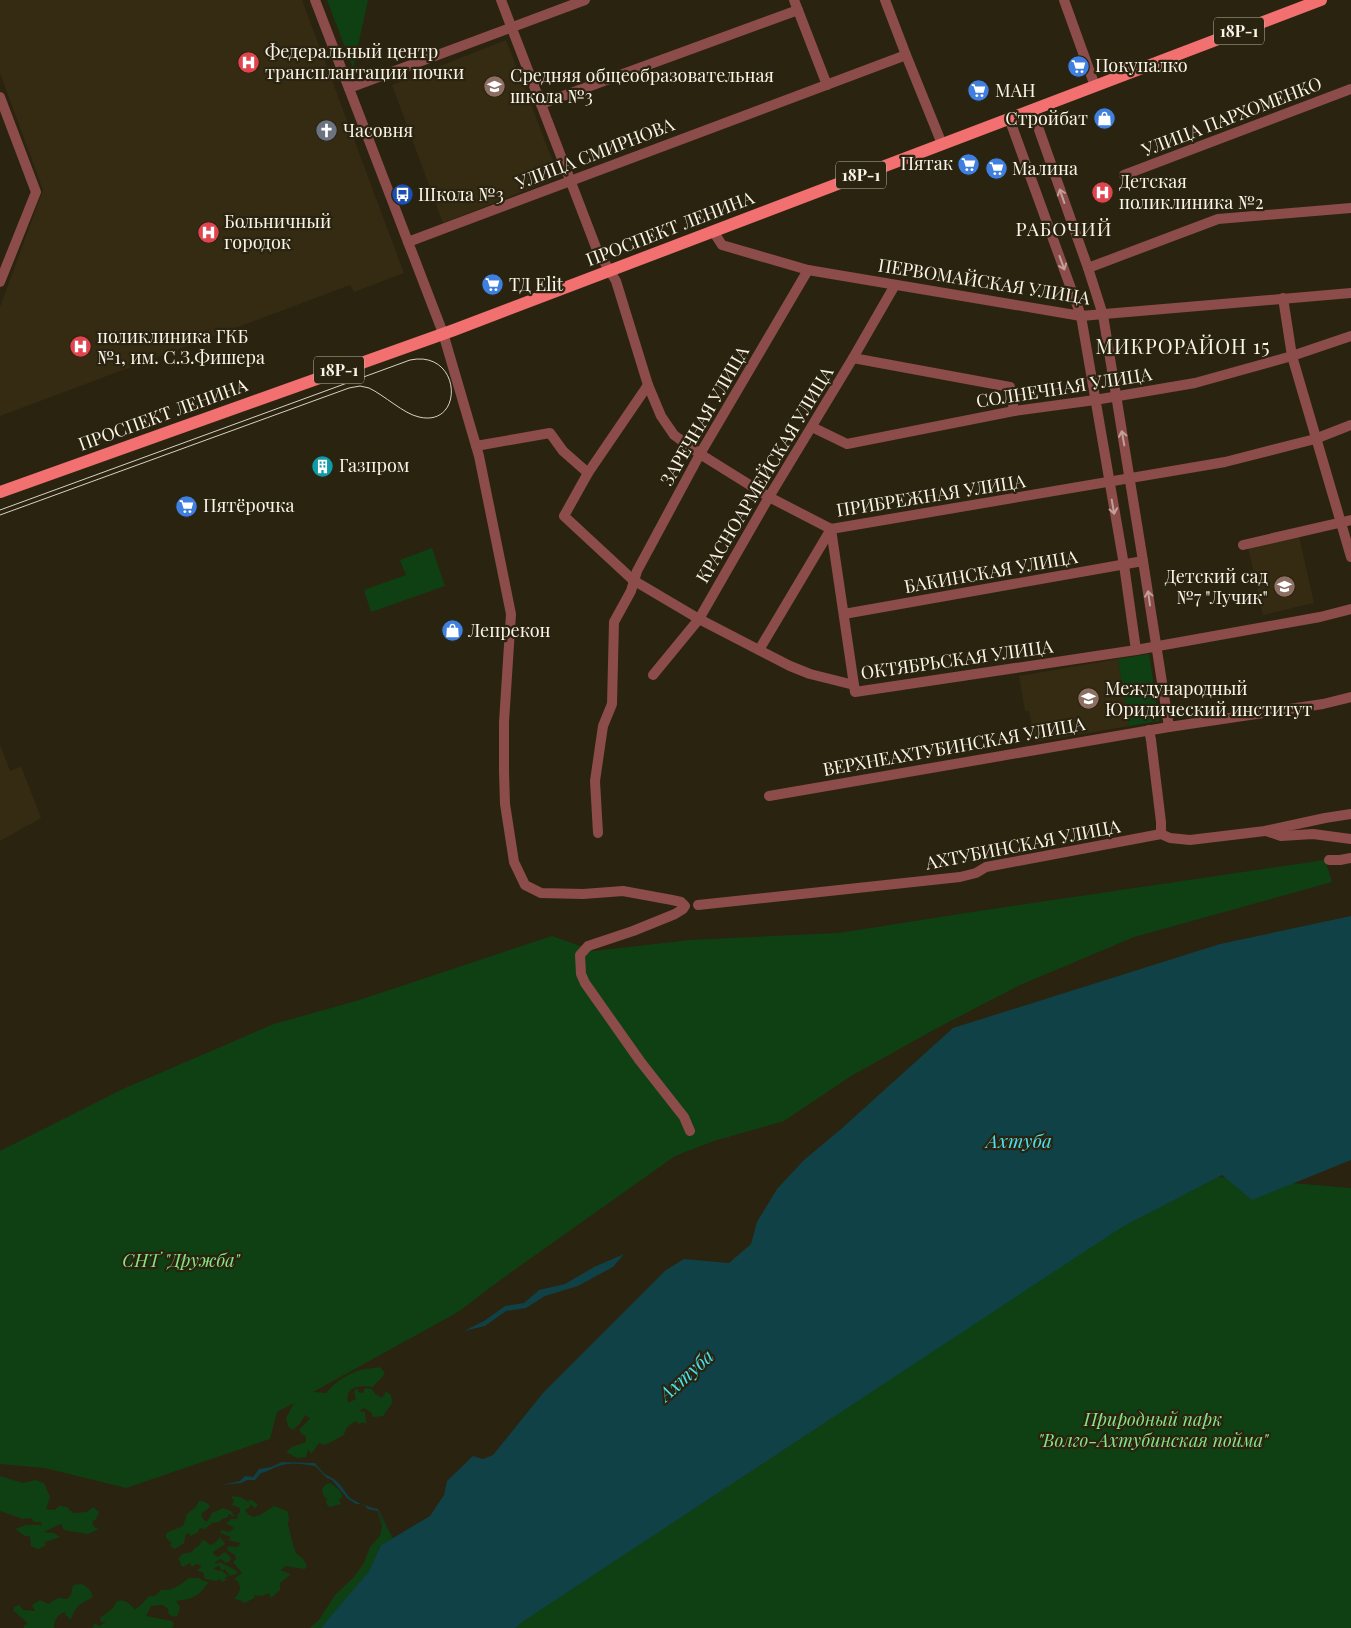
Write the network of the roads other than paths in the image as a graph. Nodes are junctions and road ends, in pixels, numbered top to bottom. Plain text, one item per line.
1 (315, 0) edge
2 (501, 0) edge
3 (585, 0) edge
4 (885, 0) edge
5 (1064, 0) edge
6 (1320, 0) edge
7 (796, 5) edge
8 (512, 28) junction
9 (906, 55) junction
10 (827, 85) junction
11 (1095, 86) junction
12 (350, 88) junction
13 (1351, 89) edge
14 (0, 97) edge
15 (541, 104) junction
16 (1032, 110) junction
17 (1009, 118) junction
18 (942, 144) junction
19 (1124, 175) dead end
20 (569, 181) junction
21 (1351, 208) edge
22 (713, 231) junction
23 (408, 242) junction
24 (1088, 268) junction
25 (808, 270) junction
26 (609, 271) junction
27 (0, 282) edge
28 (895, 285) junction
29 (1351, 293) edge
30 (1283, 298) junction
31 (1103, 315) junction
32 (1081, 316) junction
33 (443, 333) junction
34 (1351, 336) edge
35 (1292, 356) junction
36 (853, 358) junction
37 (648, 385) junction
38 (1116, 396) junction
39 (1096, 400) junction
40 (1014, 411) junction
41 (1351, 425) edge
42 (812, 427) junction
43 (1315, 439) junction
44 (478, 451) junction
45 (700, 454) junction
46 (588, 473) junction
47 (1130, 480) junction
48 (1109, 483) junction
49 (0, 492) edge
50 (769, 497) junction
51 (1346, 521) edge
52 (831, 529) junction
53 (1243, 545) dead end
54 (1351, 557) edge
55 (1143, 561) junction
56 (1124, 565) junction
57 (634, 580) junction
58 (1351, 608) edge
59 (844, 614) junction
60 (699, 619) junction
61 (1156, 646) junction
62 (759, 650) junction
63 (1136, 650) junction
64 (653, 675) dead end
65 (854, 685) junction
66 (1351, 697) edge
67 (1169, 727) junction
68 (1149, 730) junction
69 (769, 796) dead end
70 (1351, 814) edge
71 (1265, 831) junction
72 (598, 833) dead end
73 (1161, 834) junction
74 (1351, 839) edge
75 (1351, 858) edge
76 (1329, 860) dead end
77 (698, 906) dead end
78 (690, 1131) dead end

1 - 12 street
2 - 8 street, ПРИБРЕЖНАЯ УЛИЦА
3 - 8 street
4 - 9 street
5 - 11 street
6 - 11 main road, ПРОСПЕКТ ЛЕНИНА / 18Р-1
7 - 10 street
7 - 15 street
8 - 12 street
8 - 15 street, ПРИБРЕЖНАЯ УЛИЦА
9 - 10 street, УЛИЦА СМИРНОВА
9 - 18 street
10 - 20 street, УЛИЦА СМИРНОВА
11 - 16 main road, ПРОСПЕКТ ЛЕНИНА / 18Р-1
12 - 23 street
13 - 19 street, УЛИЦА ПАРХОМЕНКО
14 - 27 street
15 - 20 street, ПРИБРЕЖНАЯ УЛИЦА
16 - 17 main road, ПРОСПЕКТ ЛЕНИНА / 18Р-1
24 -> 16 street
17 - 18 main road, ПРОСПЕКТ ЛЕНИНА / 18Р-1
17 -> 32 street
18 - 22 main road, ПРОСПЕКТ ЛЕНИНА / 18Р-1
20 - 23 street, УЛИЦА СМИРНОВА
20 - 26 street, ПРИБРЕЖНАЯ УЛИЦА
21 - 24 street
22 - 25 street, ПЕРВОМАЙСКАЯ УЛИЦА
22 - 26 main road, ПРОСПЕКТ ЛЕНИНА / 18Р-1
23 - 33 street
24 - 31 street
25 - 28 street, ПЕРВОМАЙСКАЯ УЛИЦА
25 - 45 street, ЗАРЕЧНАЯ УЛИЦА
26 - 33 main road, ПРОСПЕКТ ЛЕНИНА / 18Р-1
26 - 37 street, ПРИБРЕЖНАЯ УЛИЦА
28 - 32 street, ПЕРВОМАЙСКАЯ УЛИЦА
28 - 36 street, КРАСНОАРМЕЙСКАЯ УЛИЦА
29 - 30 street, ПЕРВОМАЙСКАЯ УЛИЦА
30 - 31 street, ПЕРВОМАЙСКАЯ УЛИЦА
30 - 35 street
31 - 32 street, ПЕРВОМАЙСКАЯ УЛИЦА
31 - 38 street
32 - 39 street
33 - 44 street
33 - 49 main road, ПРОСПЕКТ ЛЕНИНА / 18Р-1
34 - 35 street, СОЛНЕЧНАЯ УЛИЦА
35 - 38 street, СОЛНЕЧНАЯ УЛИЦА
35 - 43 street
36 - 40 street
36 - 42 street, КРАСНОАРМЕЙСКАЯ УЛИЦА
37 - 45 street, ПРИБРЕЖНАЯ УЛИЦА
37 - 46 street, ОКТЯБРЬСКАЯ УЛИЦА
38 - 39 street, СОЛНЕЧНАЯ УЛИЦА
47 -> 38 street
39 - 40 street, СОЛНЕЧНАЯ УЛИЦА
39 - 48 street
40 - 42 street, СОЛНЕЧНАЯ УЛИЦА
41 - 43 street, ПРИБРЕЖНАЯ УЛИЦА
42 - 50 street, КРАСНОАРМЕЙСКАЯ УЛИЦА
43 - 47 street, ПРИБРЕЖНАЯ УЛИЦА
43 - 51 street
44 - 46 street
44 - 78 street
45 - 50 street, ПРИБРЕЖНАЯ УЛИЦА
45 - 57 street, ЗАРЕЧНАЯ УЛИЦА
46 - 57 street, ОКТЯБРЬСКАЯ УЛИЦА
47 - 48 street, ПРИБРЕЖНАЯ УЛИЦА
47 - 55 street
48 - 52 street, ПРИБРЕЖНАЯ УЛИЦА
48 -> 56 street
50 - 52 street, ПРИБРЕЖНАЯ УЛИЦА
50 - 60 street, КРАСНОАРМЕЙСКАЯ УЛИЦА
51 - 53 street
51 - 54 street
52 - 59 street
52 - 62 street
55 - 56 street, БАКИНСКАЯ УЛИЦА
61 -> 55 street
56 - 59 street, БАКИНСКАЯ УЛИЦА
56 - 63 street
57 - 60 street, ОКТЯБРЬСКАЯ УЛИЦА
57 - 72 street, ЗАРЕЧНАЯ УЛИЦА
58 - 61 street, ОКТЯБРЬСКАЯ УЛИЦА
59 - 65 street
60 - 62 street, ОКТЯБРЬСКАЯ УЛИЦА
60 - 64 street, КРАСНОАРМЕЙСКАЯ УЛИЦА
61 - 63 street, ОКТЯБРЬСКАЯ УЛИЦА
61 - 67 street
62 - 65 street, ОКТЯБРЬСКАЯ УЛИЦА
63 - 65 street, ОКТЯБРЬСКАЯ УЛИЦА
66 - 67 street, ВЕРХНЕАХТУБИНСКАЯ УЛИЦА
67 - 68 street, ВЕРХНЕАХТУБИНСКАЯ УЛИЦА
68 - 69 street, ВЕРХНЕАХТУБИНСКАЯ УЛИЦА
68 - 73 street
70 - 71 street, АХТУБИНСКАЯ УЛИЦА
71 - 73 street, АХТУБИНСКАЯ УЛИЦА
71 - 74 street
73 - 77 street, АХТУБИНСКАЯ УЛИЦА
75 - 76 street

